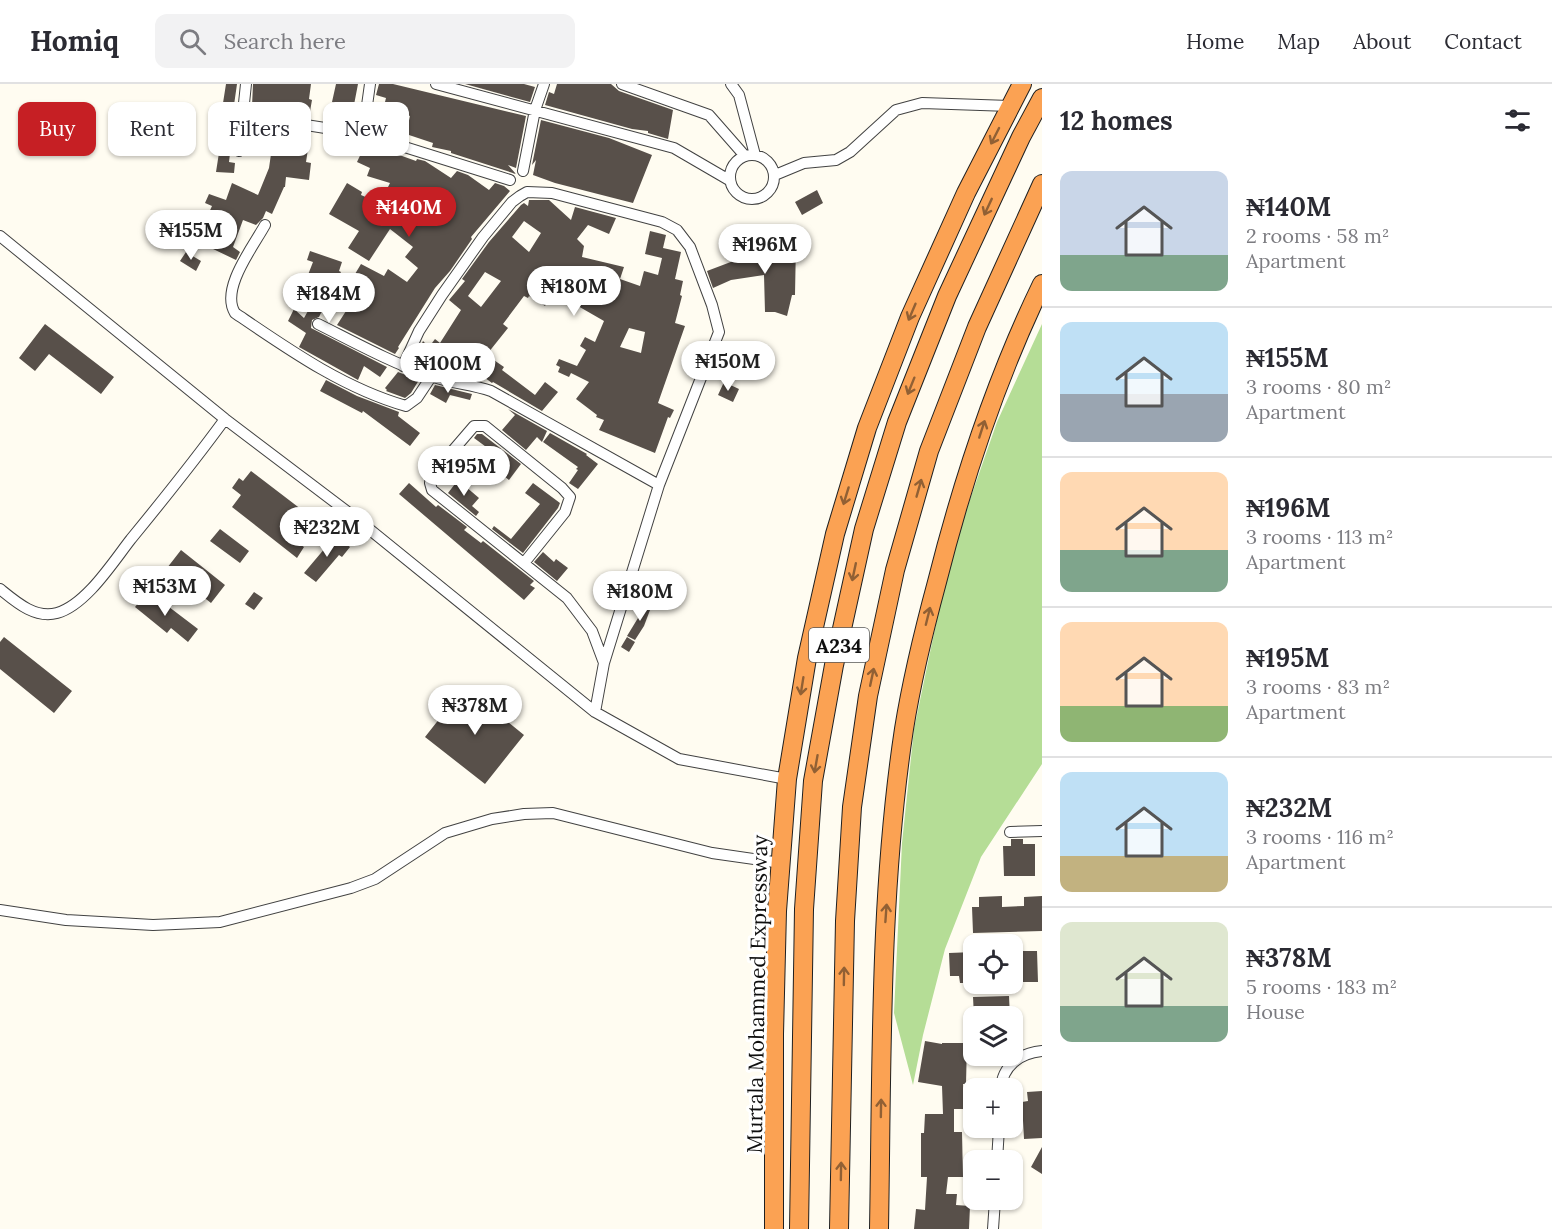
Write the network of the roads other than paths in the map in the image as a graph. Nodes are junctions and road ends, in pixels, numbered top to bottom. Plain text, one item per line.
1 (246, 84) edge
2 (370, 84) edge
3 (436, 84) edge
4 (544, 84) edge
5 (622, 84) edge
6 (731, 84) edge
7 (1022, 84) edge
8 (1042, 98) edge
9 (244, 102) edge
10 (367, 102) edge
11 (1010, 106) junction
12 (535, 110) junction
13 (409, 148) edge
14 (750, 155) junction
15 (523, 171) dead end
16 (775, 175) junction
17 (510, 180) dead end
18 (729, 180) junction
19 (1042, 184) edge
20 (265, 225) dead end
21 (0, 236) edge
22 (1042, 284) edge
23 (318, 324) dead end
24 (403, 366) junction
25 (431, 377) junction
26 (225, 419) junction
27 (659, 485) junction
28 (524, 563) junction
29 (0, 589) edge
30 (604, 663) junction
31 (596, 712) junction
32 (787, 779) junction
33 (1042, 831) edge
34 (1010, 832) dead end
35 (781, 863) junction
36 (0, 910) edge
37 (1042, 1051) edge
38 (1002, 1078) edge
39 (994, 1210) edge
40 (774, 1229) edge
41 (799, 1229) edge
42 (840, 1229) edge
43 (879, 1229) edge
44 (993, 1229) edge

1 - 9 street
2 - 10 street
3 - 12 street
4 - 12 street
5 - 14 street
6 - 14 street
7 - 11 highway, Murtala Mohammed Expressway
8 -> 41 highway, A234
11 - 16 street
11 -> 32 highway, Murtala Mohammed Expressway
12 - 15 street
12 - 18 street
13 - 17 street
14 - 16 street
14 - 18 street
16 - 18 street
42 -> 19 highway, A234
20 - 25 street
21 - 26 street
43 -> 22 highway
23 - 24 street
24 - 25 street
24 - 27 street
25 - 27 street
26 - 29 street
26 - 31 street
27 - 30 street
28 - 28 street
28 - 30 street
30 - 31 street
31 - 32 street
32 - 35 highway, Murtala Mohammed Expressway
33 - 34 street
35 - 36 street
35 - 40 highway, Murtala Mohammed Expressway
37 - 38 street
39 - 44 street

